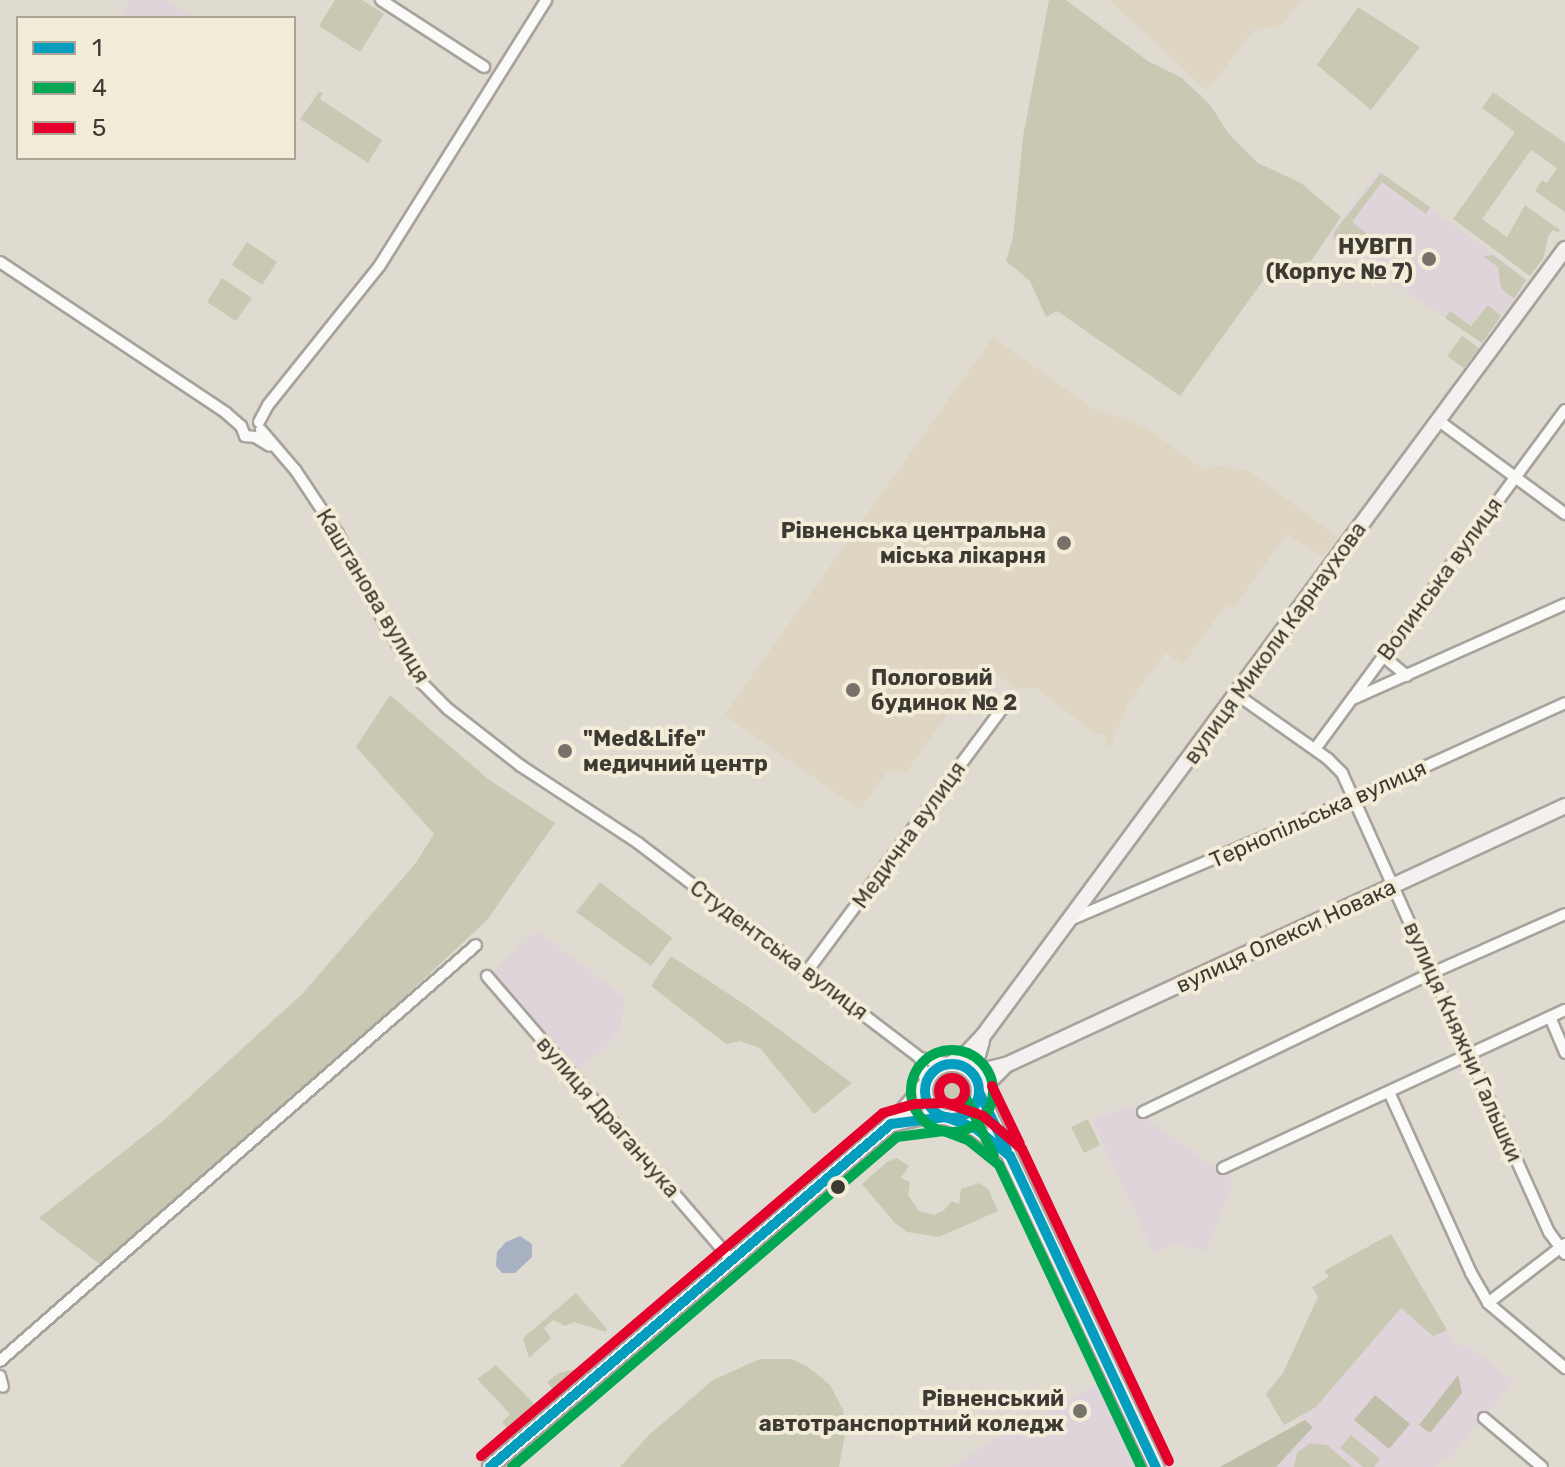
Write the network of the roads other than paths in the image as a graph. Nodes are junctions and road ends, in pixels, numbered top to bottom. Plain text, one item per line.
1 (381, 0) edge
2 (546, 0) edge
3 (484, 67) dead end
4 (1565, 249) edge
5 (0, 262) edge
6 (1565, 410) edge
7 (1439, 421) junction
8 (252, 425) junction
9 (1515, 477) junction
10 (1565, 514) edge
11 (1565, 604) edge
12 (1383, 656) junction
13 (1407, 676) junction
14 (1236, 694) junction
15 (1353, 698) junction
16 (1009, 699) dead end
17 (1565, 703) edge
18 (1315, 749) junction
19 (1355, 799) junction
20 (1565, 806) edge
21 (638, 843) joint
22 (1394, 886) junction
23 (1565, 914) edge
24 (1070, 920) junction
25 (476, 945) dead end
26 (808, 970) junction
27 (1432, 973) junction
28 (487, 976) dead end
29 (1565, 1010) edge
30 (1550, 1017) junction
31 (983, 1036) junction
32 (1565, 1053) edge
33 (1468, 1055) junction
34 (920, 1058) junction
35 (950, 1064) junction
36 (1006, 1065) junction
37 (973, 1073) junction
38 (926, 1084) junction
39 (979, 1092) junction
40 (1389, 1092) junction
41 (1143, 1112) dead end
42 (946, 1117) junction
43 (891, 1124) junction
44 (1010, 1156) junction
45 (1223, 1168) dead end
46 (1563, 1249) edge
47 (730, 1259) junction
48 (1488, 1303) junction
49 (0, 1361) edge
50 (1565, 1368) edge
51 (1484, 1418) dead end
52 (490, 1467) edge
53 (1156, 1467) edge
54 (1542, 1467) edge

1 - 3 street
2 - 8 street
4 - 7 main road, вулиця Миколи Карнаухова
5 - 8 street, Каштанова вулиця
6 - 9 street, Волинська вулиця
7 - 9 street
7 - 14 main road, вулиця Миколи Карнаухова
8 - 21 street, Каштанова вулиця
9 - 10 street
9 - 12 street, Волинська вулиця
11 - 13 street
12 - 13 street
12 - 15 street, Волинська вулиця
13 - 15 street
14 - 18 street, вулиця Княжни Гальшки
14 - 24 main road, вулиця Миколи Карнаухова
15 - 18 street, Волинська вулиця
16 - 26 street, Медична вулиця
17 - 19 street, Тернопільська вулиця
18 - 19 street, вулиця Княжни Гальшки
19 - 22 street, вулиця Княжни Гальшки
19 - 24 street, Тернопільська вулиця
20 - 22 main road, вулиця Олекси Новака
21 - 26 street, Студентська вулиця
22 - 27 street, вулиця Княжни Гальшки
22 - 36 main road, вулиця Олекси Новака
23 - 27 street
24 - 31 main road, вулиця Миколи Карнаухова
25 - 49 street
26 - 34 street, Студентська вулиця
27 - 33 street, вулиця Княжни Гальшки
27 - 41 street
28 - 47 street, вулиця Драганчука
29 - 30 street
30 - 32 street
30 - 33 street
31 - 35 main road, вулиця Миколи Карнаухова
31 - 37 main road, вулиця Миколи Карнаухова
33 - 40 street
33 - 46 street, вулиця Княжни Гальшки
34 - 35 street
34 - 38 street
35 - 37 main road
35 - 38 main road
36 - 37 main road, вулиця Олекси Новака
36 - 39 main road, вулиця Олекси Новака
37 - 39 main road
38 - 42 main road
38 - 43 main road
39 - 42 main road
39 - 44 main road
40 - 45 street
40 - 48 street
42 - 43 main road
42 - 44 main road
43 - 47 main road
44 - 53 main road
46 - 48 street
47 - 52 main road
48 - 50 street
51 - 54 street

